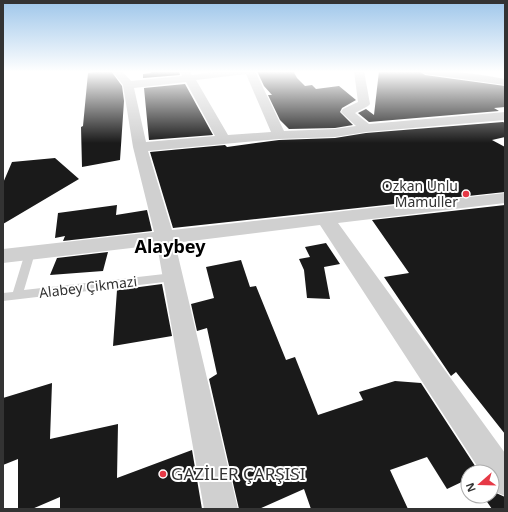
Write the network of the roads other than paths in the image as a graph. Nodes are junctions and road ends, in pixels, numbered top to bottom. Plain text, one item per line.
1 (130, 95) edge
2 (198, 95) edge
3 (261, 95) edge
4 (363, 95) edge
5 (505, 116) edge
6 (366, 128) junction
7 (279, 135) junction
8 (224, 140) junction
9 (140, 147) junction
10 (505, 198) edge
11 (325, 218) junction
12 (165, 239) junction
13 (30, 253) junction
14 (3, 256) edge
15 (173, 277) junction
16 (17, 295) junction
17 (3, 297) edge
18 (505, 480) edge
19 (221, 509) edge

1 - 9 street
2 - 8 street
3 - 7 street
4 - 6 street
5 - 6 street
6 - 7 street
7 - 8 street
8 - 9 street
9 - 12 street
10 - 11 street
11 - 12 street
11 - 18 street
12 - 13 street
12 - 15 street
13 - 14 street
13 - 16 lane
15 - 16 lane, Alabey Çikmazi
15 - 19 street
16 - 17 lane, Alabey Çikmazi

